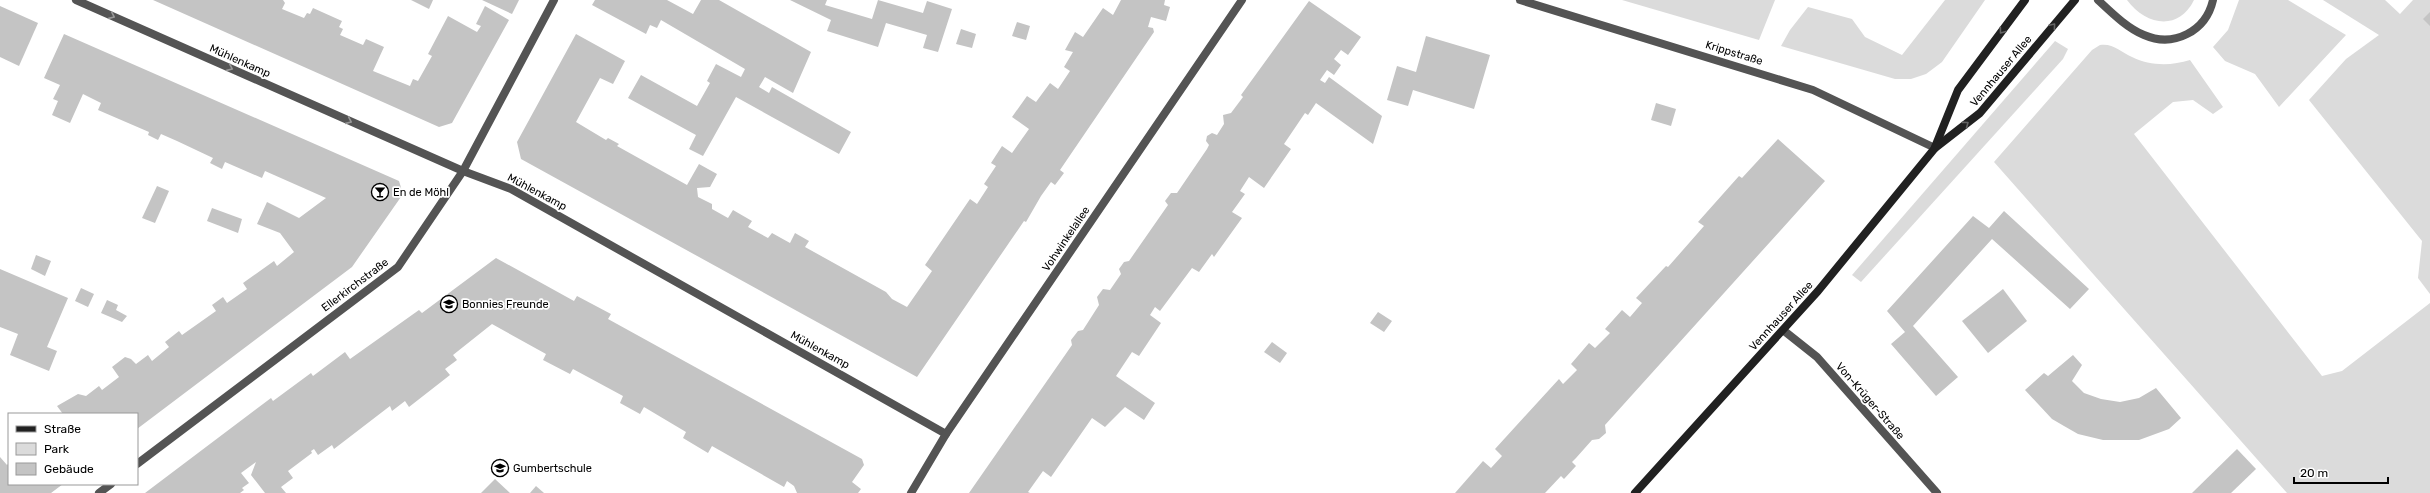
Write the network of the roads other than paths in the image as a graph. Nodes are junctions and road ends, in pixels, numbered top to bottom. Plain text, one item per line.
1 (76, 0) edge
2 (554, 0) edge
3 (1242, 0) edge
4 (1520, 0) edge
5 (2025, 0) edge
6 (2075, 0) edge
7 (2098, 0) edge
8 (2212, 0) edge
9 (1935, 148) junction
10 (462, 171) junction
11 (1783, 330) junction
12 (946, 434) junction
13 (138, 463) edge
14 (110, 485) edge
15 (99, 493) edge
16 (911, 493) edge
17 (1635, 493) edge
18 (1936, 493) edge

1 -> 10 street, Mühlenkamp
2 - 10 street, Ellerkirchstraße
3 - 12 street, Vohwinkelallee
4 - 9 street, Krippstraße
5 -> 9 main road, Vennhauser Allee
9 -> 6 main road, Vennhauser Allee
7 - 8 street
9 - 11 main road, Vennhauser Allee
10 - 12 street, Mühlenkamp
10 - 13 street, Ellerkirchstraße
11 - 17 main road, Vennhauser Allee
11 - 18 street, Von-Krüger-Straße
12 - 16 street, Vohwinkelallee
14 - 15 street

